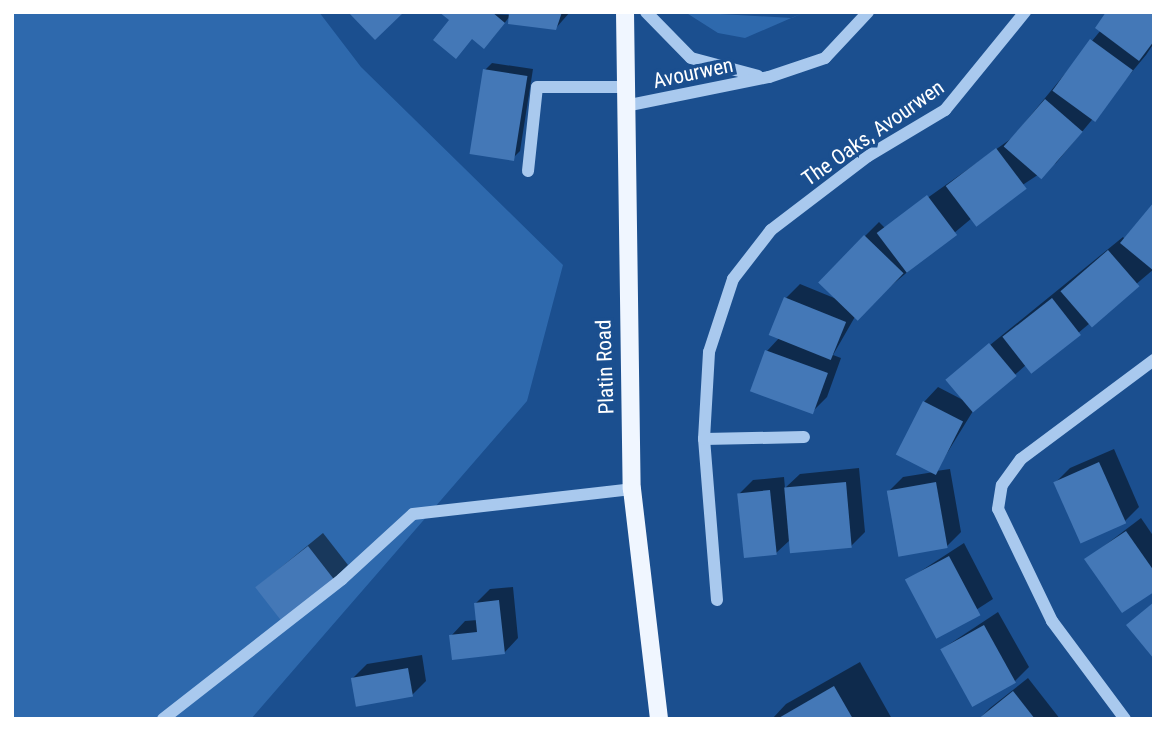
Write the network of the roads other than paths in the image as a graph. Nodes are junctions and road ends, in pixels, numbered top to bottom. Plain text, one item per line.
1 (625, 12) edge
2 (646, 12) edge
3 (868, 12) edge
4 (1025, 12) edge
5 (769, 77) junction
6 (627, 87) junction
7 (625, 106) junction
8 (528, 171) dead end
9 (1154, 360) edge
10 (804, 437) dead end
11 (704, 439) junction
12 (632, 489) junction
13 (717, 600) dead end
14 (163, 719) edge
15 (659, 719) edge
16 (1125, 719) edge

1 - 6 main road, Platin Road
2 - 5 street, Avourwen
3 - 5 street, Avourwen
4 - 11 street, The Oaks, Avourwen
5 - 7 street, Avourwen
6 - 7 main road, Platin Road
6 - 8 street
7 - 12 main road, Platin Road
9 - 16 street
10 - 11 street
11 - 13 street, The Oaks, Avourwen
12 - 14 street
12 - 15 main road, Platin Road

